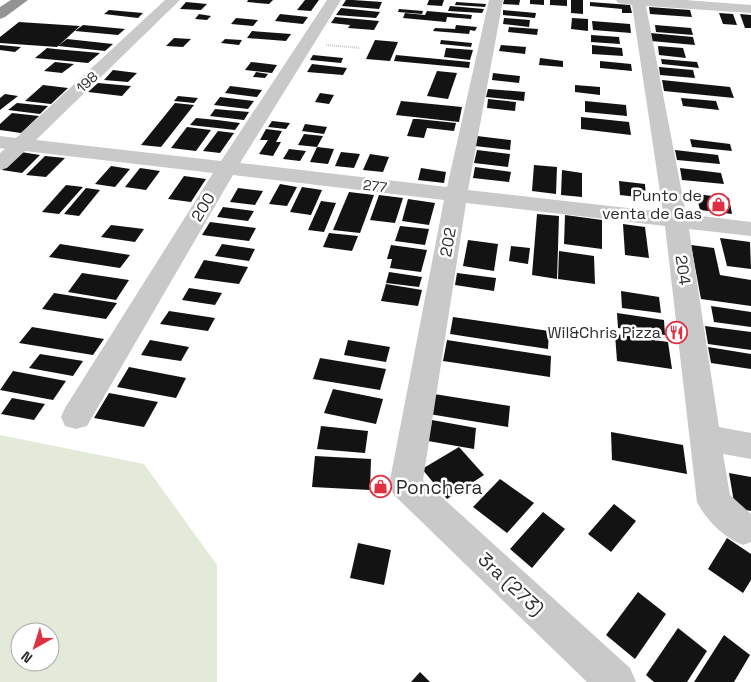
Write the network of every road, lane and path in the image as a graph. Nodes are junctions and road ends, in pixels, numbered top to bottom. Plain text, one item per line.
1 (20, 0) edge
2 (173, 0) edge
3 (334, 0) edge
4 (496, 0) edge
5 (632, 1) edge
6 (751, 9) edge
7 (0, 14) edge
8 (307, 43) junction
9 (360, 48) dead end
10 (10, 143) edge
11 (0, 164) edge
12 (226, 169) junction
13 (456, 196) junction
14 (676, 220) junction
15 (751, 229) edge
16 (76, 417) dead end
17 (706, 438) junction
18 (751, 446) edge
19 (406, 485) joint
20 (743, 529) dead end
21 (616, 682) edge

1 - 7 highway
2 - 10 street, 198
3 - 8 street, 200
4 - 13 street, 202
5 - 6 street
5 - 14 street, 204
8 - 9 path
8 - 12 street, 200
10 - 11 street, 198
10 - 12 street, 277
12 - 13 street, 277
12 - 16 street, 200
13 - 14 street, 277
13 - 19 street, 202
14 - 15 street, 277
14 - 17 street, 204
17 - 18 street
17 - 20 street, 204
19 - 21 street, 3ra (273)

